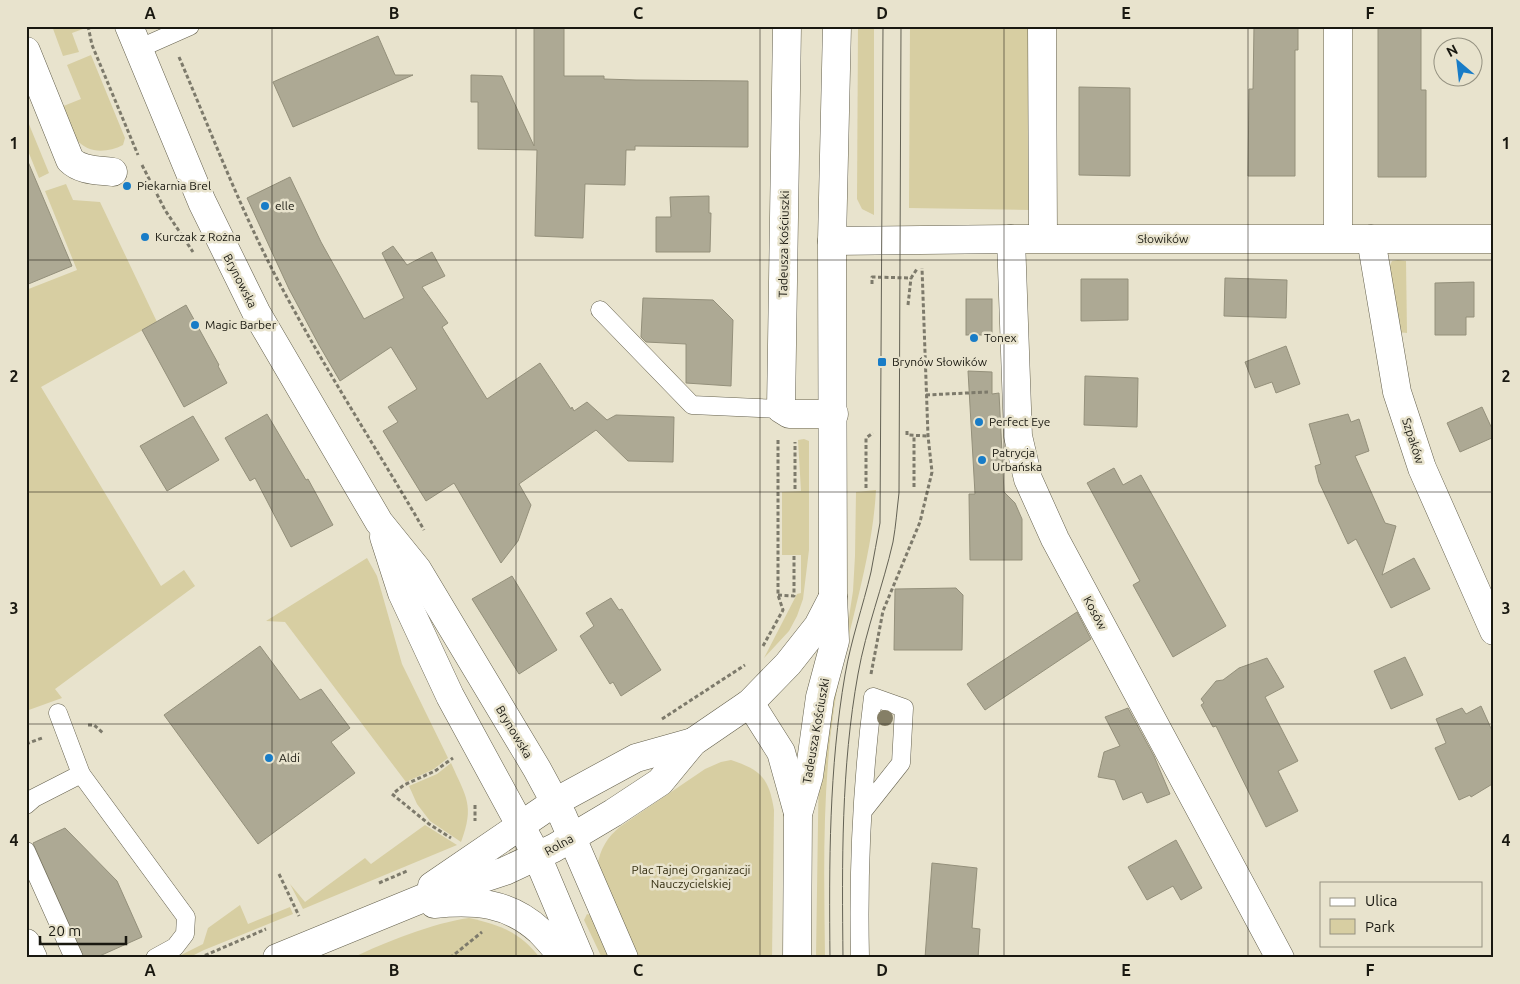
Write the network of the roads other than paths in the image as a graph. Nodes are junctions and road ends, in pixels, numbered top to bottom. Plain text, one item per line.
1 (190, 26) edge
2 (787, 26) edge
3 (837, 26) edge
4 (1042, 26) edge
5 (1338, 26) edge
6 (134, 38) edge
7 (26, 51) edge
8 (113, 172) dead end
9 (1011, 238) junction
10 (1043, 238) junction
11 (1338, 238) junction
12 (1494, 238) edge
13 (1371, 239) junction
14 (832, 241) junction
15 (600, 310) dead end
16 (783, 410) junction
17 (834, 414) junction
18 (379, 522) junction
19 (833, 597) junction
20 (1494, 631) edge
21 (750, 703) junction
22 (58, 713) dead end
23 (693, 742) junction
24 (82, 774) junction
25 (555, 802) junction
26 (26, 805) edge
27 (863, 810) junction
28 (798, 814) junction
29 (522, 826) junction
30 (572, 837) junction
31 (26, 851) edge
32 (537, 856) junction
33 (400, 908) junction
34 (26, 943) edge
35 (33, 958) edge
36 (74, 958) edge
37 (155, 958) edge
38 (277, 958) edge
39 (564, 958) edge
40 (580, 958) edge
41 (624, 958) edge
42 (796, 958) edge
43 (860, 958) edge
44 (1280, 958) edge

1 - 6 lane
2 - 16 street, Tadeusza Kościuszki
3 - 14 street, Tadeusza Kościuszki
4 - 10 street
5 - 11 street
6 - 18 street, Brynowska
7 - 8 street
9 - 10 street, Słowików
9 - 14 street, Słowików
9 - 44 street, Kosów
10 - 11 street, Słowików
11 - 13 street, Słowików
12 - 13 street, Słowików
13 - 20 street, Szpaków
14 - 17 street, Tadeusza Kościuszki
15 - 16 lane
16 - 17 street
17 - 19 street, Tadeusza Kościuszki
18 - 25 street, Brynowska
18 - 29 street, Brynowska
19 - 21 street, Rolna
19 - 28 street, Tadeusza Kościuszki
21 - 23 street, Rolna
21 - 28 street
22 - 24 lane
23 - 25 street, Rolna
23 - 30 street, Rolna
24 - 26 lane
24 - 37 lane
25 - 29 street, Rolna
25 - 30 street, Brynowska
27 - 27 lane
27 - 43 lane
28 - 42 street, Tadeusza Kościuszki
29 - 32 street, Brynowska
29 - 33 street, Rolna
30 - 32 street, Rolna
30 - 41 street, Brynowska
31 - 36 lane
32 - 33 street, Rolna
32 - 40 street, Brynowska
33 - 38 street, Rolna
33 - 39 street
34 - 35 street

